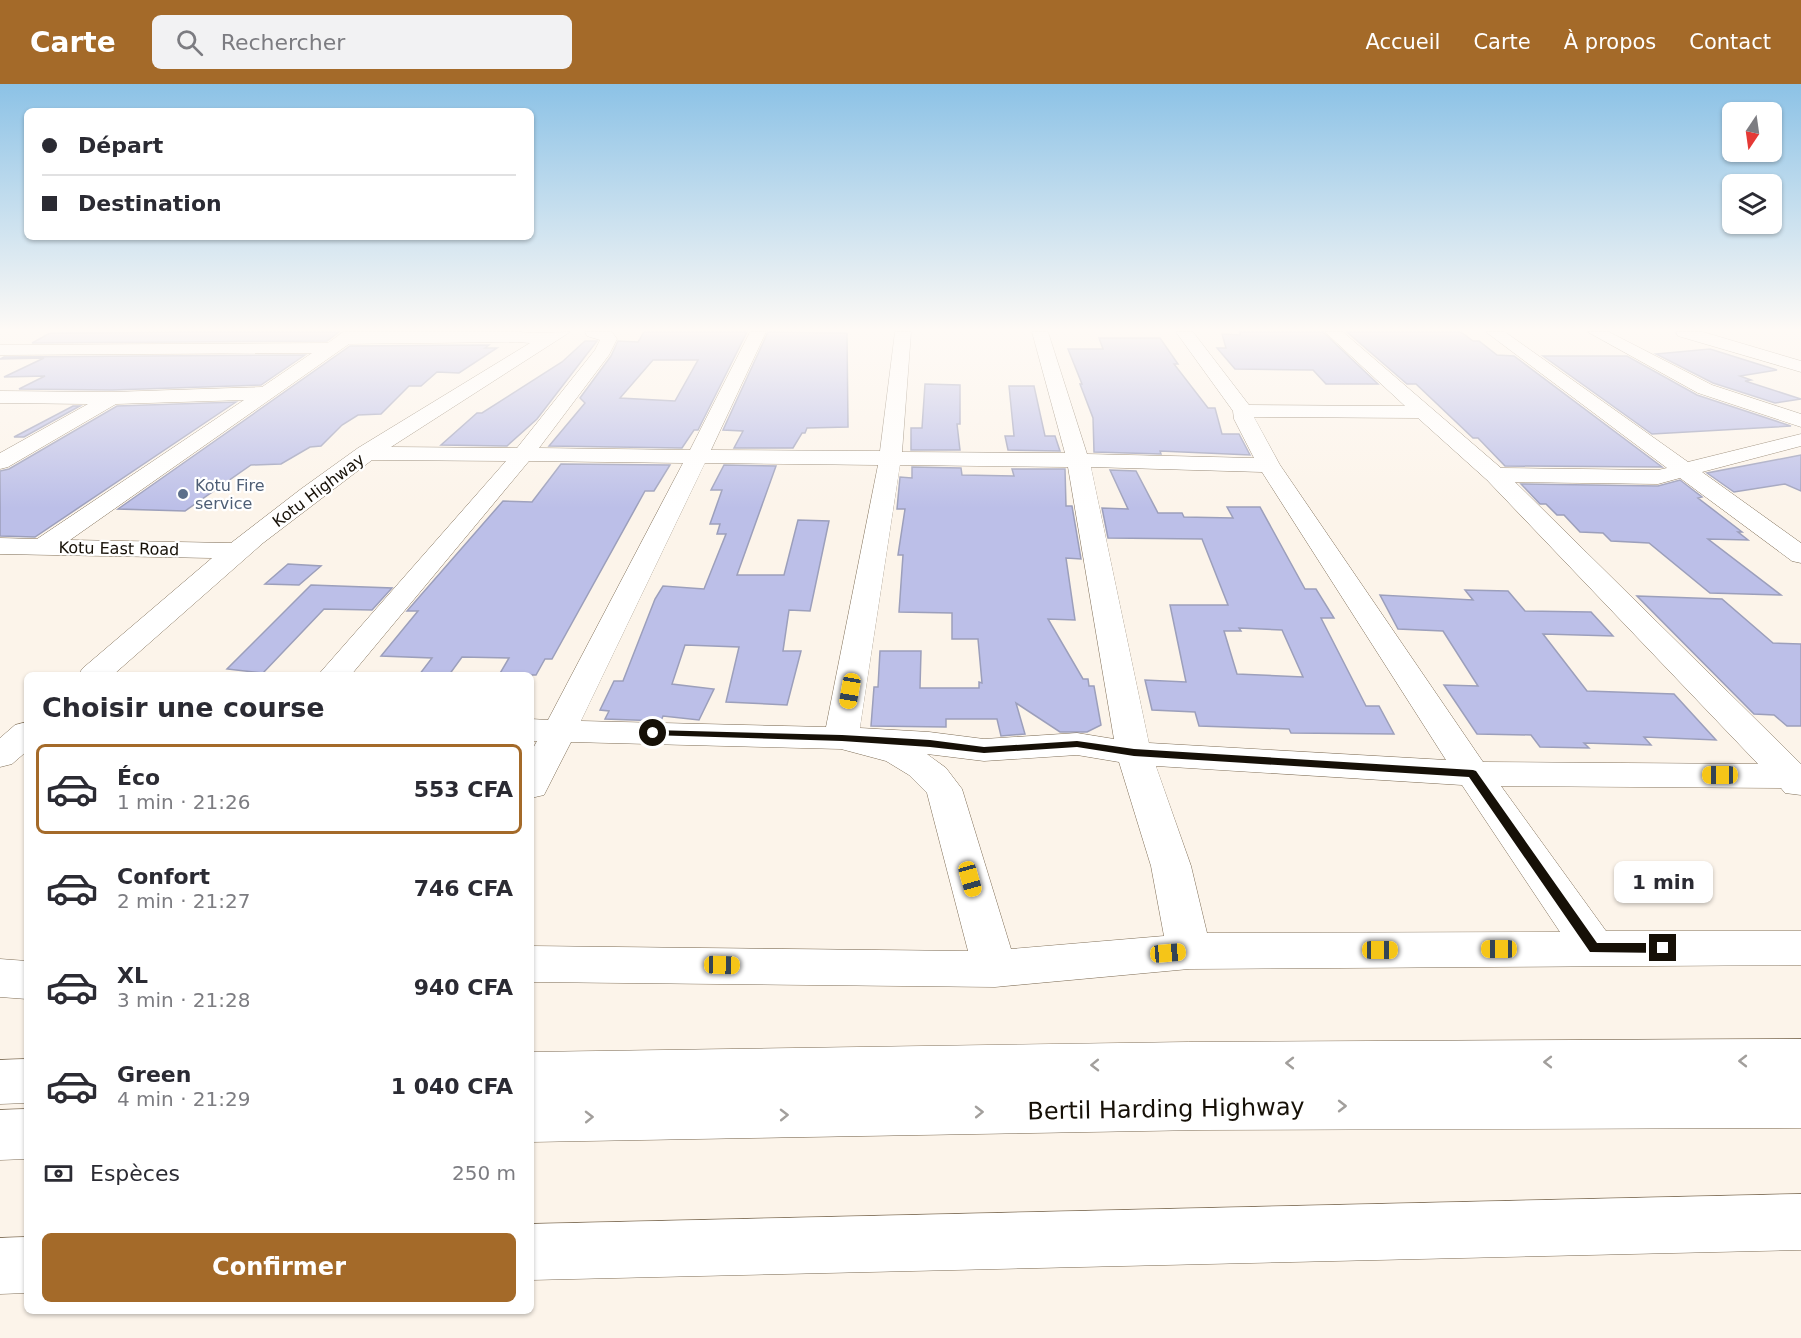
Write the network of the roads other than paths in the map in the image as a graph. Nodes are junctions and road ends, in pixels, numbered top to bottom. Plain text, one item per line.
1 (271, 391) edge
2 (462, 391) edge
3 (572, 391) edge
4 (730, 391) edge
5 (897, 391) edge
6 (1057, 391) edge
7 (1228, 391) edge
8 (1397, 391) edge
9 (1575, 391) edge
10 (1710, 391) edge
11 (267, 393) junction
12 (0, 397) edge
13 (21, 397) junction
14 (112, 398) junction
15 (0, 408) edge
16 (1243, 411) junction
17 (1420, 412) junction
18 (1801, 421) edge
19 (1801, 440) edge
20 (366, 453) junction
21 (523, 454) junction
22 (698, 457) junction
23 (890, 458) junction
24 (1078, 460) junction
25 (0, 462) edge
26 (1269, 465) junction
27 (1686, 470) junction
28 (1495, 475) junction
29 (0, 546) edge
30 (44, 546) junction
31 (238, 551) junction
32 (1801, 555) edge
33 (97, 672) edge
34 (337, 672) edge
35 (545, 730) edge
36 (842, 738) junction
37 (1134, 753) junction
38 (534, 774) edge
39 (1473, 774) junction
40 (1797, 780) edge
41 (1594, 948) junction
42 (1801, 948) edge
43 (1190, 951) junction
44 (534, 964) edge
45 (995, 969) junction
46 (0, 978) edge
47 (24, 980) edge
48 (1801, 1061) edge
49 (534, 1074) edge
50 (24, 1081) edge
51 (0, 1082) edge
52 (1801, 1105) edge
53 (534, 1118) edge
54 (24, 1134) edge
55 (0, 1135) edge
56 (1801, 1222) edge
57 (534, 1252) edge
58 (24, 1265) edge
59 (0, 1266) edge

1 - 11 street
2 - 20 street, Kotu Highway
3 - 21 street
4 - 22 street
5 - 23 street
6 - 24 street
7 - 16 street
8 - 17 street
9 - 27 street
10 - 18 street
11 - 14 street
11 - 30 street
12 - 13 street
13 - 14 street
13 - 15 street
14 - 25 street
16 - 17 street
16 - 26 street
17 - 28 street
19 - 27 street
20 - 21 street
20 - 31 street, Kotu Highway
21 - 22 street
21 - 34 street
22 - 23 street
22 - 35 street
23 - 24 street
23 - 36 street
24 - 26 street
24 - 37 street
26 - 39 street
27 - 28 street
27 - 32 street
28 - 40 street
29 - 30 street, Kotu East Road
30 - 31 street, Kotu East Road
31 - 33 street, Kotu Highway
35 - 36 street
35 - 38 street
36 - 37 street
36 - 45 street
37 - 39 street
37 - 43 street
39 - 40 street
39 - 41 street
41 - 42 street
41 - 43 street
43 - 45 street
44 - 45 street
46 - 47 street
48 -> 49 street
50 - 51 street
53 -> 52 street, Bertil Harding Highway
54 - 55 street
56 - 57 street
58 - 59 street

